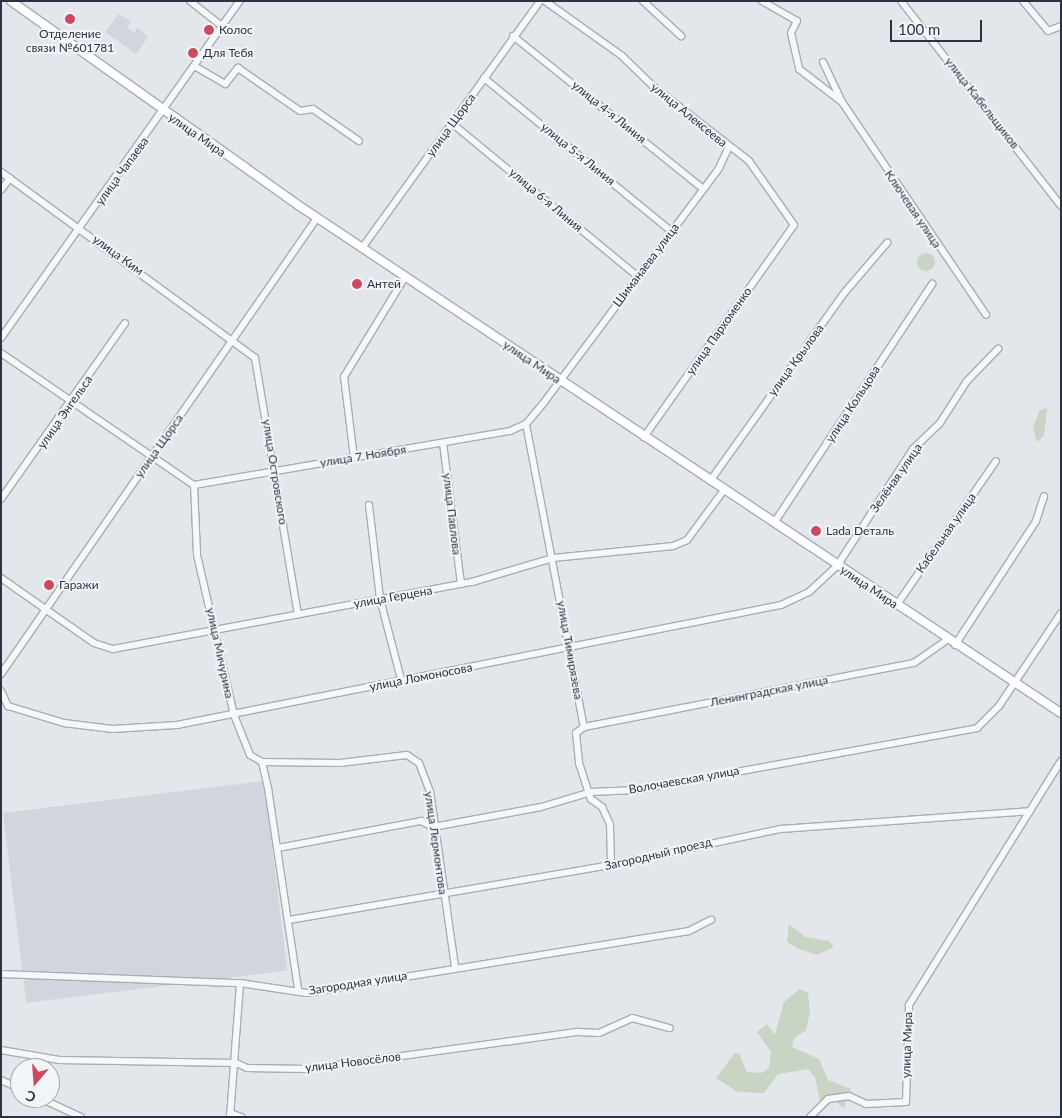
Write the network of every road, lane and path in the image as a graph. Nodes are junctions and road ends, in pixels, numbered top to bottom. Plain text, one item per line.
1 (11, 1) edge
2 (190, 1) edge
3 (240, 1) edge
4 (540, 1) edge
5 (545, 1) edge
6 (643, 1) edge
7 (762, 1) edge
8 (901, 1) edge
9 (1023, 1) edge
10 (1061, 26) edge
11 (223, 27) junction
12 (514, 36) junction
13 (680, 36) dead end
14 (823, 62) dead end
15 (196, 67) junction
16 (484, 78) junction
17 (842, 102) junction
18 (165, 112) junction
19 (454, 125) junction
20 (359, 140) dead end
21 (729, 147) junction
22 (1, 172) edge
23 (10, 178) junction
24 (703, 189) junction
25 (1, 190) edge
26 (1061, 206) edge
27 (316, 218) junction
28 (794, 225) joint
29 (81, 227) junction
30 (671, 231) junction
31 (887, 243) dead end
32 (362, 248) junction
33 (637, 276) junction
34 (405, 277) junction
35 (932, 284) dead end
36 (986, 315) dead end
37 (125, 323) dead end
38 (1, 338) edge
39 (234, 339) junction
40 (998, 349) dead end
41 (1, 353) edge
42 (560, 381) junction
43 (71, 404) junction
44 (526, 424) junction
45 (644, 437) junction
46 (443, 443) junction
47 (152, 456) junction
48 (354, 458) junction
49 (996, 461) dead end
50 (275, 470) junction
51 (710, 481) junction
52 (194, 485) junction
53 (724, 490) junction
54 (1044, 496) dead end
55 (1, 499) edge
56 (369, 505) dead end
57 (774, 523) junction
58 (553, 558) junction
59 (837, 566) junction
60 (1, 578) edge
61 (461, 584) junction
62 (380, 599) junction
63 (896, 606) junction
64 (46, 610) junction
65 (1061, 613) edge
66 (298, 614) junction
67 (216, 629) junction
68 (947, 640) junction
69 (955, 645) junction
70 (571, 650) junction
71 (1, 674) edge
72 (401, 679) junction
73 (1014, 685) junction
74 (1, 691) edge
75 (1061, 713) edge
76 (234, 715) junction
77 (584, 727) junction
78 (1061, 761) edge
79 (262, 762) junction
80 (591, 792) junction
81 (1029, 811) junction
82 (433, 827) junction
83 (278, 848) junction
84 (612, 865) junction
85 (445, 893) junction
86 (289, 920) junction
87 (711, 920) dead end
88 (455, 967) junction
89 (1, 974) edge
90 (240, 983) junction
91 (298, 988) junction
92 (670, 1028) dead end
93 (1, 1050) edge
94 (236, 1063) junction
95 (60, 1107) edge
96 (230, 1115) edge
97 (81, 1117) edge
98 (241, 1117) edge
99 (810, 1117) edge

1 - 18 main road, улица Мира
2 - 11 street
3 - 11 street, улица Чапаева
4 - 12 street, улица Щорса
5 - 21 street, улица Алексеева
6 - 13 street
7 - 17 street, Ключевая улица
8 - 26 street, улица Кабельщиков
9 - 10 street
11 - 15 street, улица Чапаева
12 - 16 street, улица Щорса
12 - 24 street, улица 4-я Линия
14 - 17 street, Ключевая улица
15 - 18 street, улица Чапаева
15 - 20 street
16 - 19 street, улица Щорса
16 - 30 street, улица 5-я Линия
17 - 36 street, Ключевая улица
18 - 27 main road, улица Мира
18 - 29 street, улица Чапаева
19 - 32 street, улица Щорса
19 - 33 street, улица 6-я Линия
21 - 24 street, Шиманаева улица
21 - 28 street, улица Алексеева
22 - 23 street, улица Ким
23 - 25 street
23 - 29 street, улица Ким
24 - 30 street, Шиманаева улица
27 - 32 main road, улица Мира
27 - 39 street, улица Щорса
28 - 45 street, улица Пархоменко
29 - 38 street, улица Чапаева
29 - 39 street, улица Ким
30 - 33 street, Шиманаева улица
31 - 51 street, улица Крылова
32 - 34 main road, улица Мира
33 - 42 street, Шиманаева улица
34 - 42 main road, улица Мира
34 - 48 street
35 - 57 street, улица Кольцова
37 - 43 street, улица Энгельса
39 - 47 street, улица Щорса
39 - 50 street, улица Островского
40 - 59 street, Зелёная улица
41 - 43 street
42 - 44 street
42 - 45 main road, улица Мира
43 - 47 street
43 - 55 street, улица Энгельса
44 - 46 street, улица 7 Ноября
44 - 58 street, улица Тимирязева
45 - 51 main road, улица Мира
46 - 48 street, улица 7 Ноября
46 - 61 street, улица Павлова
47 - 52 street
47 - 64 street, улица Щорса
48 - 50 street, улица 7 Ноября
49 - 63 street, Кабельная улица
50 - 52 street, улица 7 Ноября
50 - 66 street, улица Островского
51 - 53 main road, улица Мира
52 - 67 street, улица Мичурина
53 - 57 main road, улица Мира
53 - 58 street, улица Герцена
54 - 69 street
56 - 62 street
57 - 59 main road, улица Мира
58 - 61 street, улица Герцена
58 - 70 street, улица Тимирязева
59 - 63 main road, улица Мира
59 - 70 street, улица Ломоносова
60 - 64 street, улица Герцена
61 - 62 street, улица Герцена
62 - 66 street, улица Герцена
62 - 72 street
63 - 68 main road, улица Мира
64 - 67 street, улица Герцена
64 - 71 street, улица Щорса
65 - 73 street, Волочаевская улица
66 - 67 street, улица Герцена
67 - 76 street, улица Мичурина
68 - 69 main road, улица Мира
68 - 77 street, Ленинградская улица
69 - 73 main road, улица Мира
70 - 72 street, улица Ломоносова
70 - 77 street, улица Тимирязева
72 - 76 street, улица Ломоносова
73 - 75 main road, улица Мира
73 - 80 street, Волочаевская улица
74 - 76 street, улица Ломоносова
76 - 79 street, улица Мичурина
77 - 80 street, улица Тимирязева
78 - 81 street, улица Мира
79 - 82 street, улица Лермонтова
79 - 83 street
80 - 82 street, Волочаевская улица
80 - 84 street, улица Тимирязева
81 - 84 street, Загородный проезд
81 - 99 street, улица Мира
82 - 83 street, Волочаевская улица
82 - 85 street, улица Лермонтова
83 - 86 street
84 - 85 street, Загородный проезд
85 - 86 street, Загородный проезд
85 - 88 street, улица Лермонтова
86 - 91 street
87 - 88 street, Загородная улица
88 - 91 street, Загородная улица
89 - 90 street, Загородная улица
90 - 91 street, Загородная улица
90 - 94 street
92 - 94 street, улица Новосёлов
93 - 94 street, улица Новосёлов
94 - 96 street
95 - 97 street
96 - 98 street

